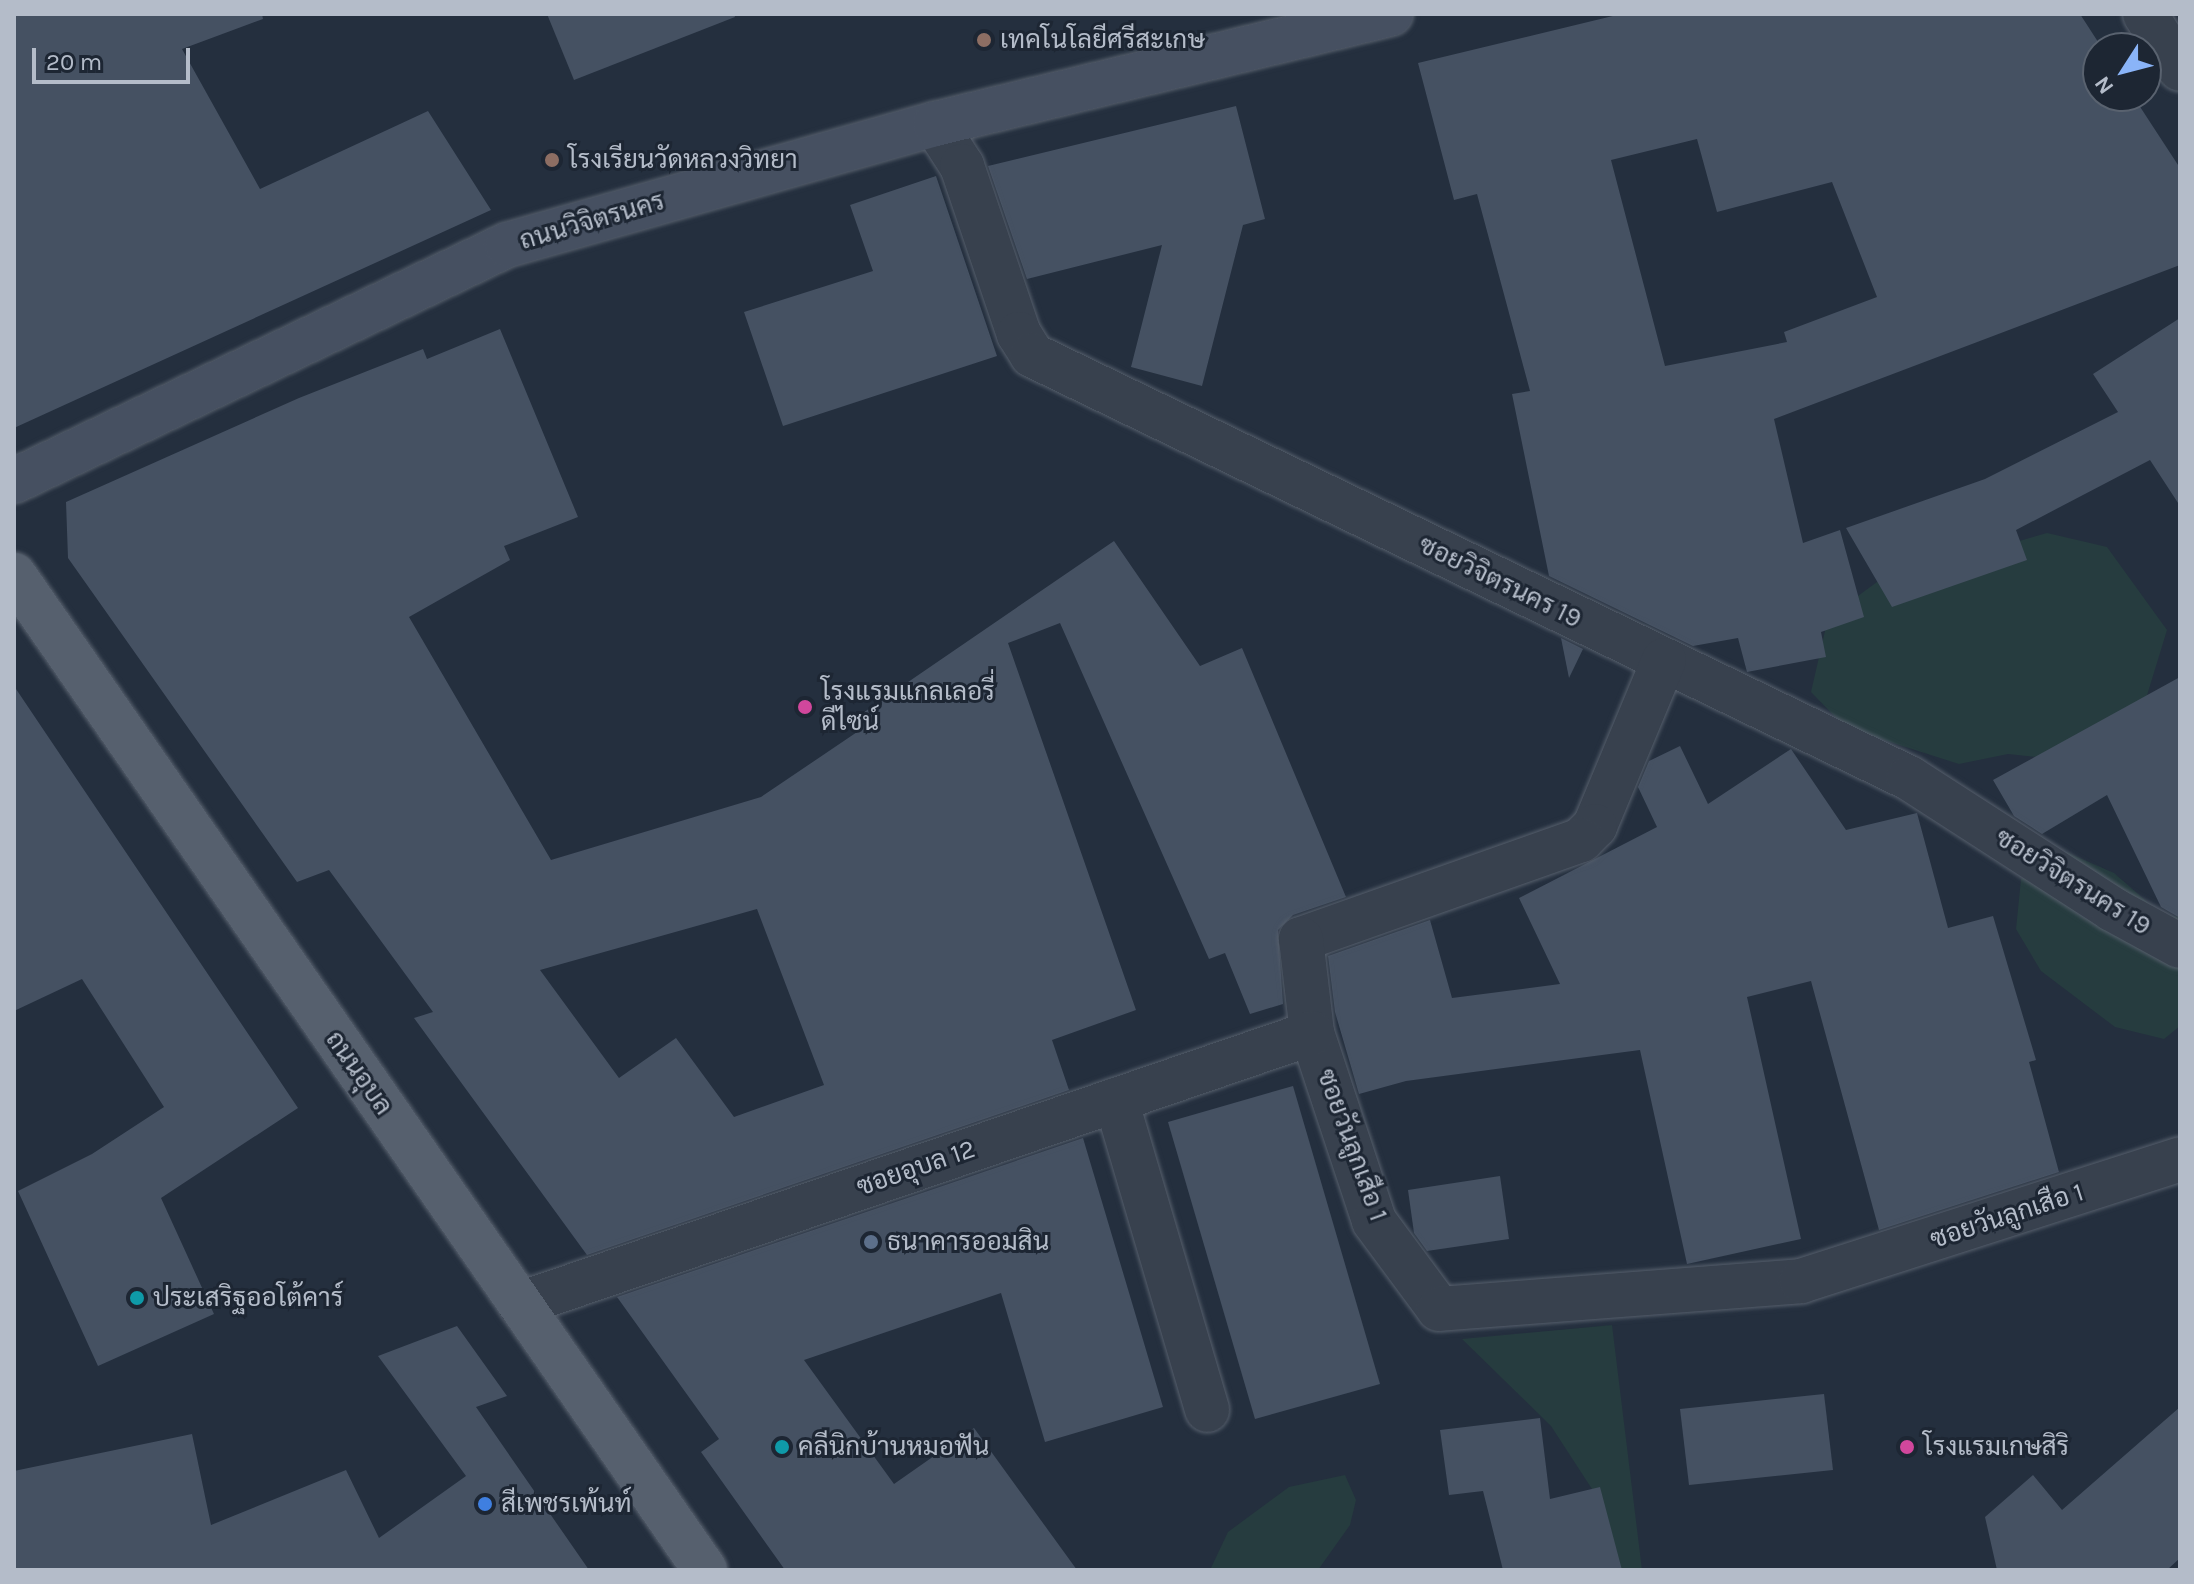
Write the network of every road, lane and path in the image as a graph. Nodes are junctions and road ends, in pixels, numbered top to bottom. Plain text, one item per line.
1 (1391, 14) edge
2 (2145, 14) edge
3 (2180, 69) edge
4 (935, 124) junction
5 (14, 481) edge
6 (14, 575) edge
7 (1664, 660) junction
8 (2180, 946) edge
9 (1312, 1033) junction
10 (1116, 1100) junction
11 (2180, 1159) edge
12 (520, 1304) junction
13 (1207, 1410) dead end
14 (705, 1570) edge

1 - 4 street, ถนนวิจิตรนคร
2 - 3 street
4 - 5 street, ถนนวิจิตรนคร
4 - 7 street, ซอยวิจิตรนคร 19
6 - 12 main road, ถนนอุบล
7 - 8 street, ซอยวิจิตรนคร 19
7 - 9 street, ซอยวันลูกเสือ 1
9 - 10 street, ซอยอุบล 12
9 - 11 street, ซอยวันลูกเสือ 1
10 - 12 street, ซอยอุบล 12
10 - 13 street
12 - 14 main road, ถนนอุบล

